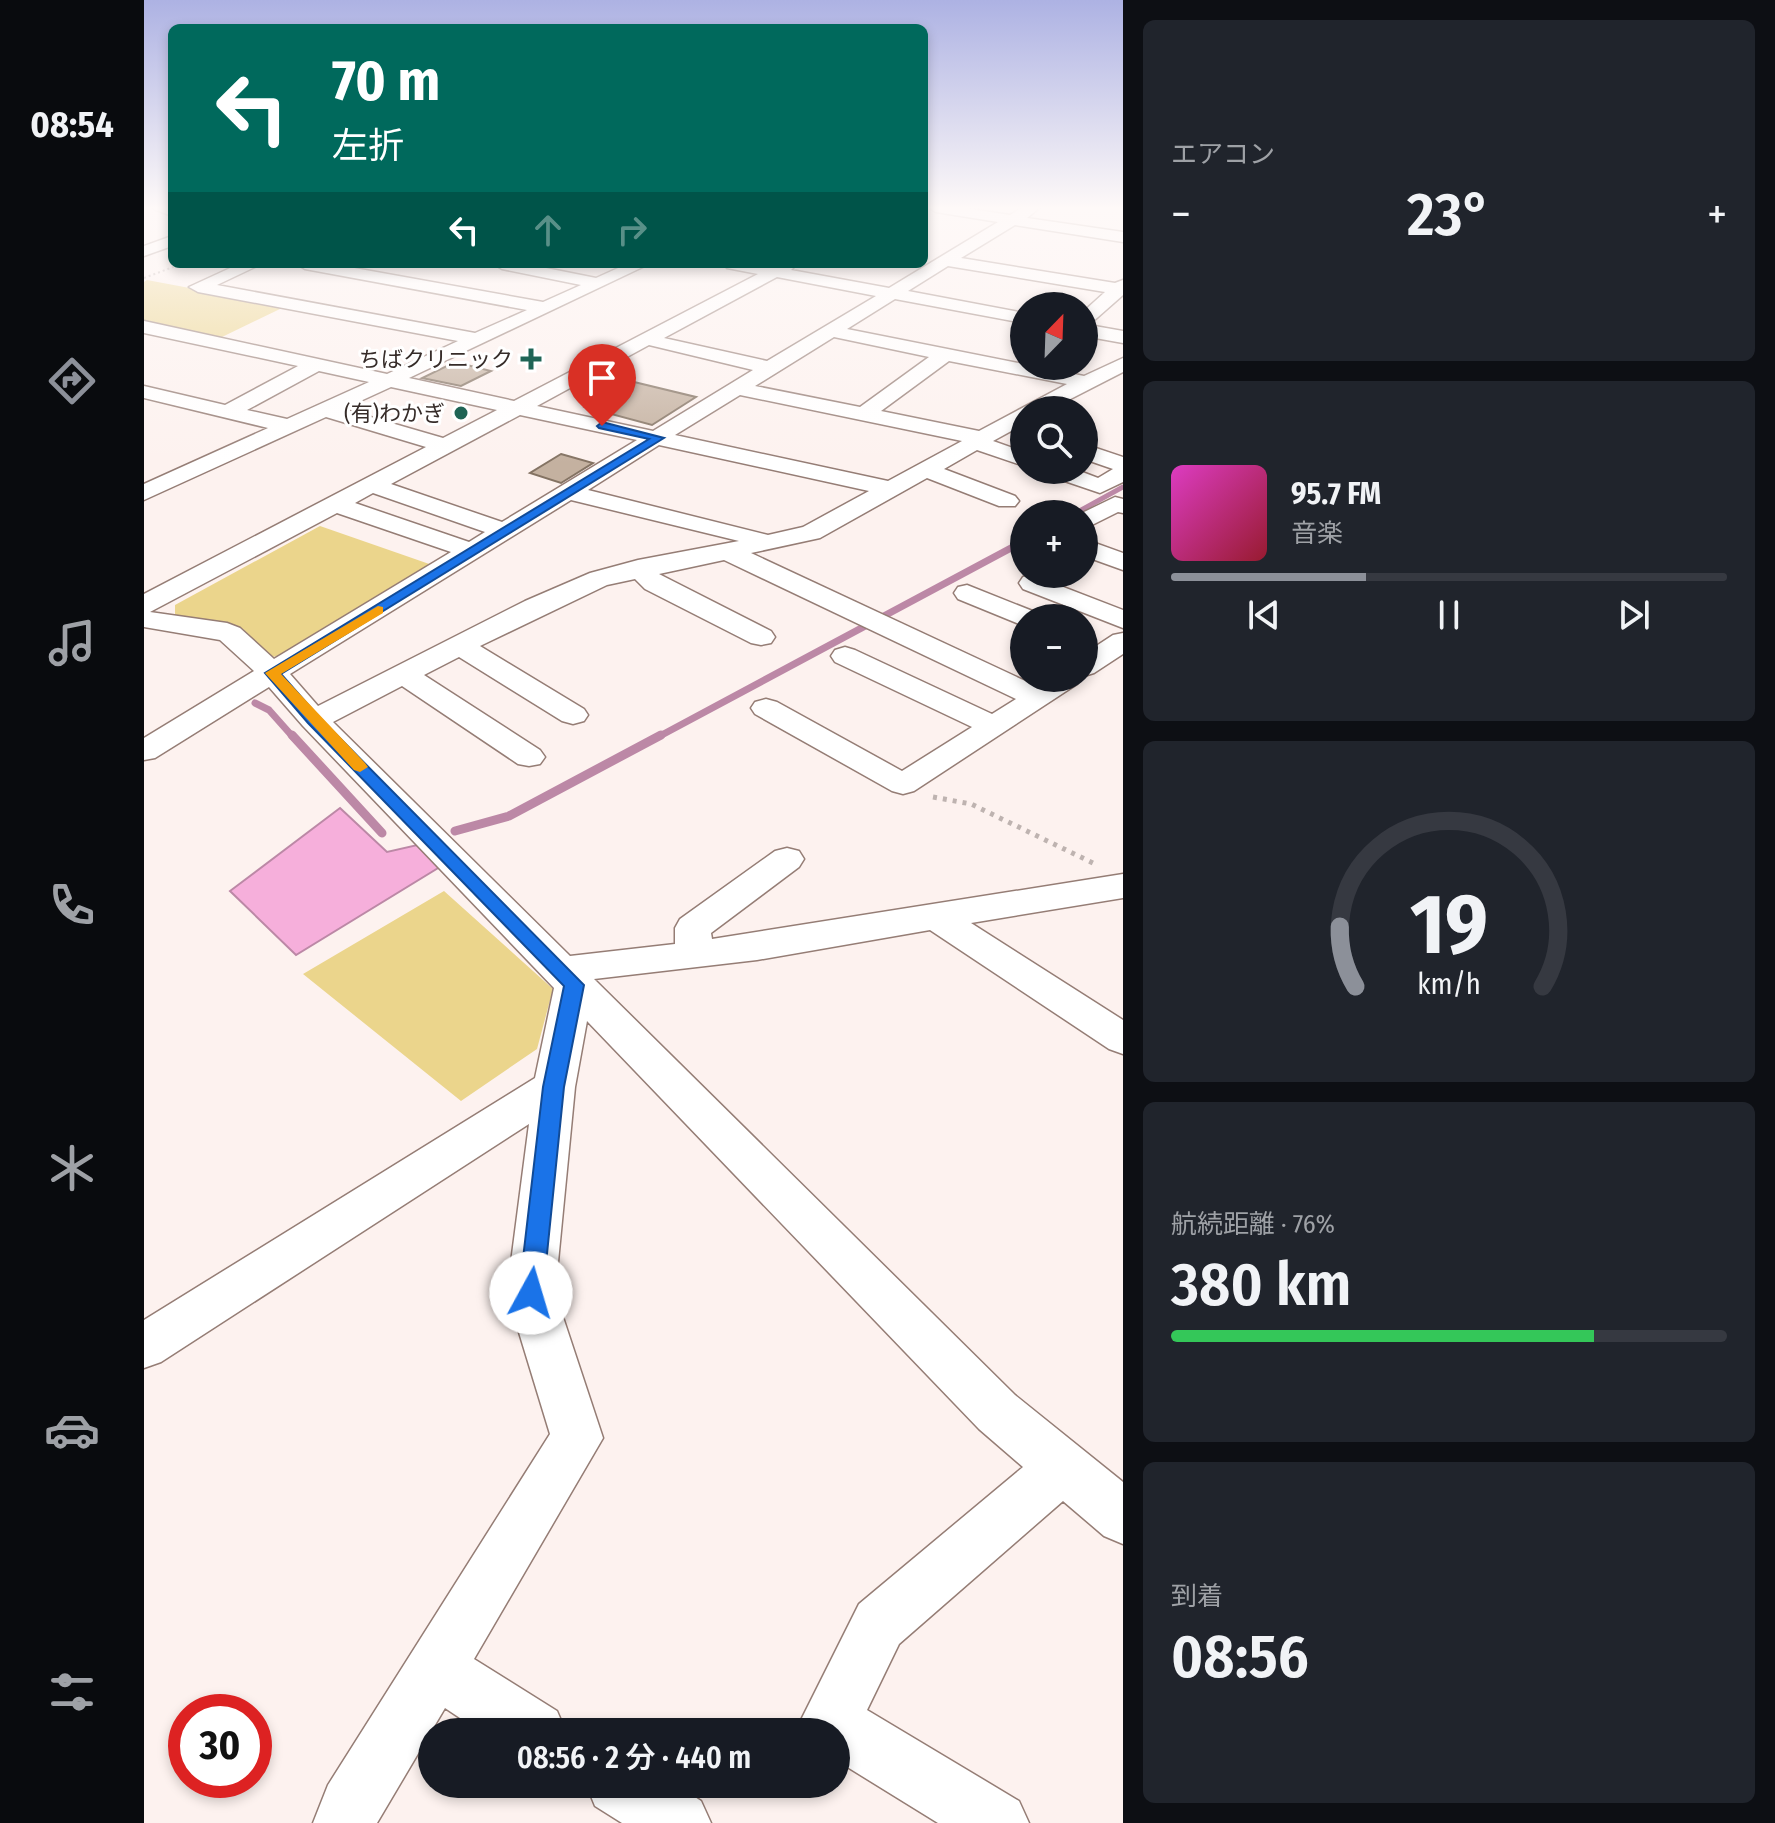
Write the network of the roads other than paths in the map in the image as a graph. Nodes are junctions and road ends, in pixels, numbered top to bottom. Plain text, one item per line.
1 (229, 293) edge
2 (464, 293) edge
3 (579, 293) edge
4 (734, 293) edge
5 (886, 293) edge
6 (1116, 293) edge
7 (890, 294) junction
8 (295, 306) junction
9 (545, 308) junction
10 (1098, 309) edge
11 (1010, 315) edge
12 (270, 319) dead end
13 (144, 327) edge
14 (245, 331) dead end
15 (830, 331) junction
16 (1098, 333) edge
17 (1123, 337) edge
18 (476, 339) junction
19 (646, 339) junction
20 (219, 343) junction
21 (945, 354) junction
22 (317, 364) junction
23 (1123, 364) edge
24 (770, 368) junction
25 (390, 380) junction
26 (1085, 382) junction
27 (736, 388) junction
28 (144, 392) edge
29 (1059, 396) edge
30 (167, 398) junction
31 (518, 407) junction
32 (144, 408) edge
33 (324, 410) junction
34 (228, 412) junction
35 (864, 414) junction
36 (288, 426) junction
37 (1010, 426) edge
38 (659, 438) junction
39 (978, 440) junction
40 (445, 446) junction
41 (1010, 453) edge
42 (1098, 456) edge
43 (1123, 465) edge
44 (926, 470) junction
45 (144, 471) edge
46 (1123, 473) edge
47 (174, 479) junction
48 (1094, 484) edge
49 (372, 485) junction
50 (892, 489) junction
51 (568, 492) junction
52 (144, 493) edge
53 (1007, 501) dead end
54 (335, 504) junction
55 (1123, 506) edge
56 (1098, 514) edge
57 (505, 531) junction
58 (768, 544) junction
59 (472, 551) junction
60 (728, 552) junction
61 (1098, 552) edge
62 (1123, 562) edge
63 (638, 568) junction
64 (1044, 588) edge
65 (967, 593) dead end
66 (144, 605) edge
67 (1010, 612) edge
68 (144, 619) edge
69 (1123, 620) edge
70 (761, 637) dead end
71 (459, 645) junction
72 (845, 656) dead end
73 (273, 673) junction
74 (403, 674) junction
75 (1047, 692) edge
76 (1038, 698) junction
77 (766, 708) dead end
78 (573, 715) dead end
79 (314, 720) junction
80 (994, 726) junction
81 (144, 751) edge
82 (529, 757) dead end
83 (787, 859) dead end
84 (1102, 881) edge
85 (1123, 905) edge
86 (935, 917) junction
87 (694, 954) junction
88 (567, 977) junction
89 (1123, 1039) edge
90 (554, 1087) junction
91 (144, 1346) edge
92 (1063, 1467) junction
93 (1123, 1517) edge
94 (437, 1669) junction
95 (514, 1718) edge
96 (639, 1798) edge
97 (345, 1823) edge
98 (679, 1823) edge
99 (997, 1823) edge

1 - 8 street
2 - 9 street
3 - 9 street
4 - 19 street
5 - 7 street
6 - 10 street
7 - 11 street
7 - 15 street
8 - 12 street
8 - 18 street
9 - 18 street
13 - 20 street
14 - 20 street
15 - 21 street
15 - 24 street
16 - 17 street
18 - 25 street
19 - 24 street
19 - 31 street
20 - 22 street
21 - 26 street
21 - 35 street
22 - 25 street
22 - 34 street
23 - 26 street
24 - 27 street
25 - 31 street
25 - 33 street
26 - 29 street
27 - 35 street
27 - 38 street
28 - 30 street
30 - 32 street
30 - 34 street
31 - 38 street
31 - 40 street
33 - 36 street
33 - 40 street
34 - 36 street
35 - 39 street
36 - 47 street
37 - 39 street
38 - 50 street
38 - 51 street
39 - 41 street
39 - 44 street
40 - 49 street
42 - 43 street
44 - 50 street
44 - 53 street
45 - 47 street
46 - 48 street
47 - 52 street
49 - 54 street
49 - 57 street
50 - 58 street
51 - 57 street
51 - 58 street
54 - 59 street
54 - 66 street
55 - 56 street
57 - 59 street
58 - 60 street
59 - 73 street
60 - 63 street
60 - 76 street
61 - 62 street
63 - 70 street
63 - 71 street
64 - 69 street
65 - 67 street
68 - 73 street
71 - 74 street
71 - 78 street
72 - 80 street
73 - 79 street
73 - 81 street
74 - 79 street
74 - 82 street
75 - 76 street
76 - 80 street
77 - 80 street
79 - 88 street
83 - 87 street
84 - 85 street
84 - 86 street
86 - 87 street
86 - 89 street
87 - 88 street
88 - 90 street
88 - 92 street
90 - 91 street
90 - 94 street
92 - 93 street
92 - 99 street
94 - 95 street
94 - 97 street
96 - 98 street

